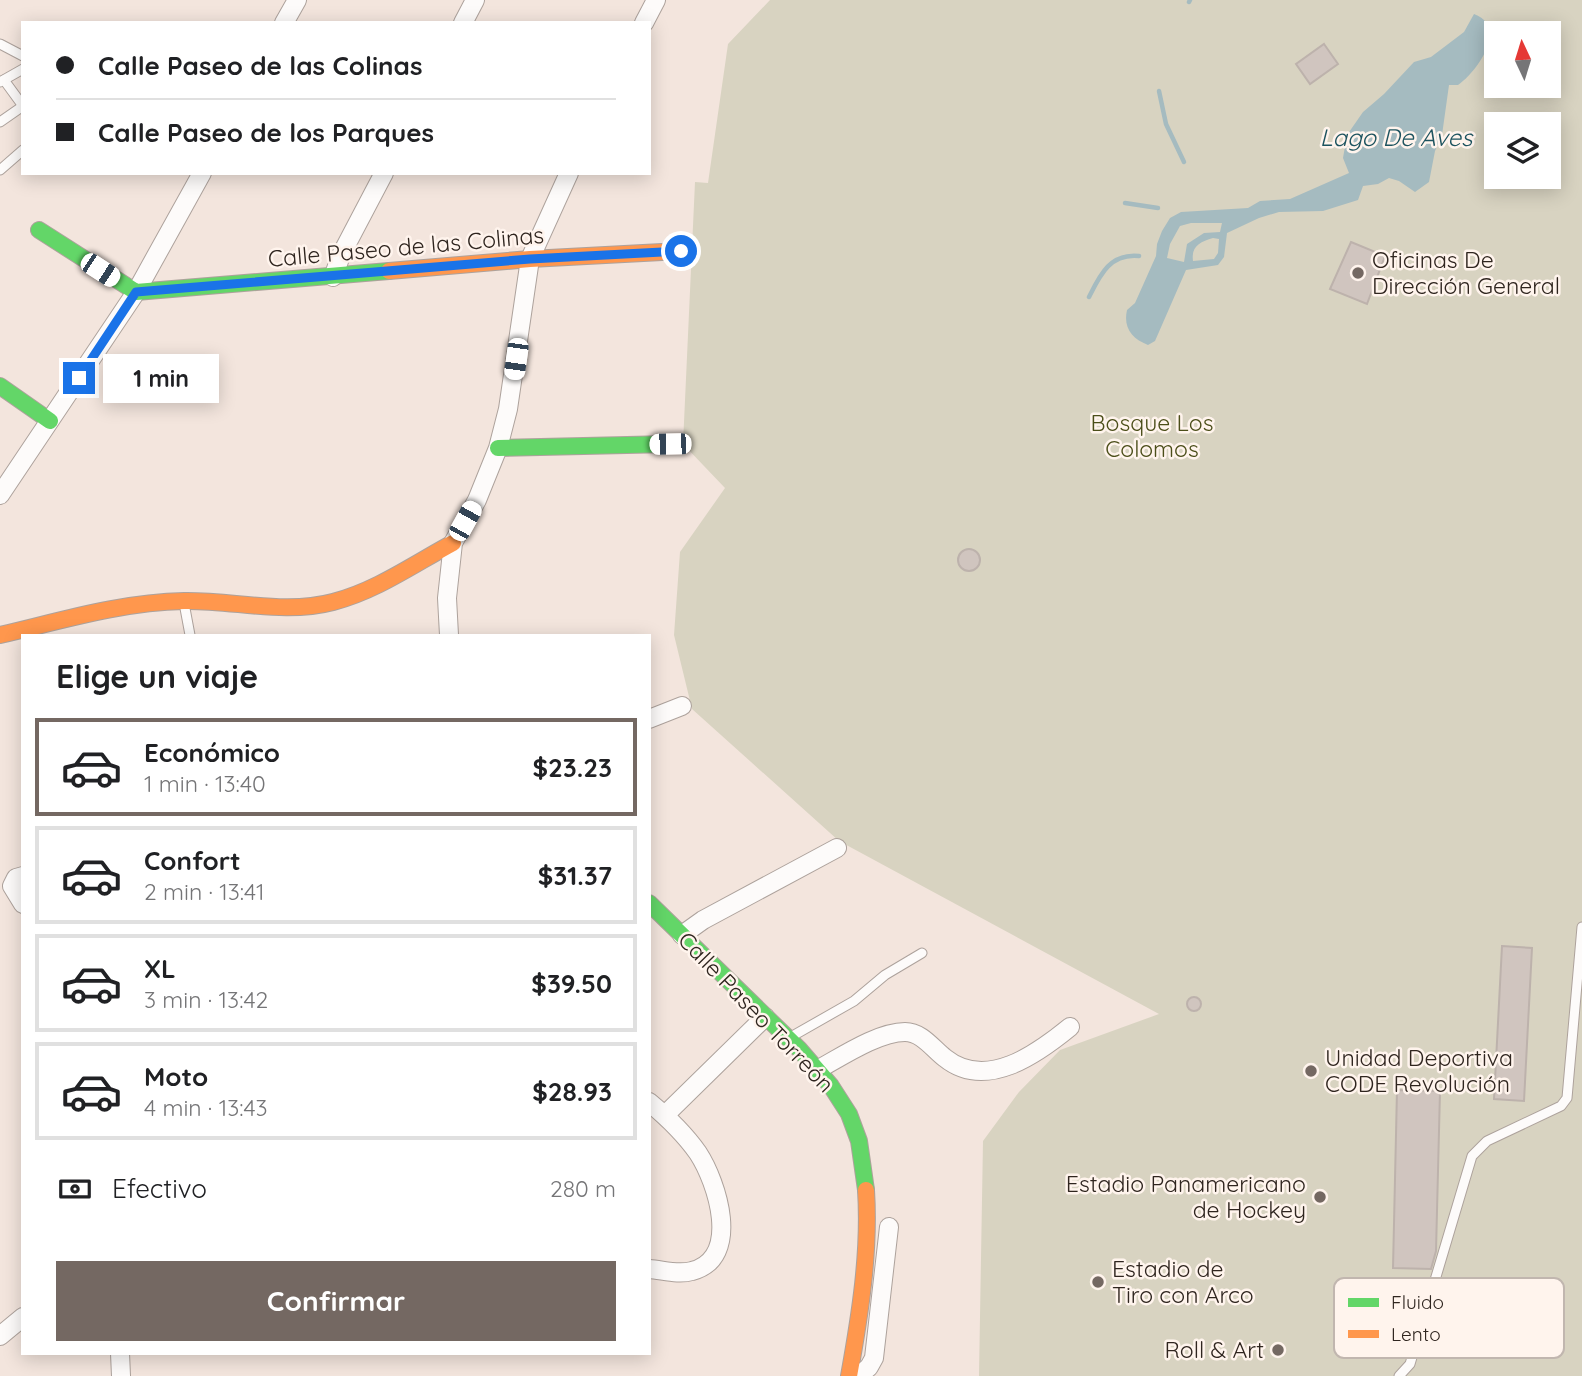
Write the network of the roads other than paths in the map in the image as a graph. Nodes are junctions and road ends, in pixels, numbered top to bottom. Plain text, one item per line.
1 (297, 0) edge
2 (475, 0) edge
3 (656, 0) edge
4 (285, 21) edge
5 (464, 21) edge
6 (645, 21) edge
7 (0, 44) edge
8 (21, 55) edge
9 (21, 70) edge
10 (2, 81) edge
11 (21, 104) edge
12 (21, 107) edge
13 (0, 122) edge
14 (21, 152) edge
15 (0, 170) edge
16 (201, 175) edge
17 (383, 175) edge
18 (568, 175) edge
19 (39, 230) dead end
20 (681, 251) dead end
21 (530, 259) junction
22 (333, 277) junction
23 (136, 292) junction
24 (0, 386) edge
25 (50, 421) junction
26 (670, 444) dead end
27 (498, 448) junction
28 (0, 495) edge
29 (453, 543) junction
30 (183, 601) junction
31 (55, 629) edge
32 (190, 634) edge
33 (449, 634) edge
34 (0, 635) edge
35 (681, 706) dead end
36 (651, 718) edge
37 (837, 848) dead end
38 (21, 877) edge
39 (21, 901) edge
40 (651, 905) edge
41 (1582, 927) edge
42 (682, 935) junction
43 (922, 953) dead end
44 (765, 1017) junction
45 (1070, 1027) dead end
46 (787, 1039) junction
47 (817, 1070) junction
48 (651, 1104) edge
49 (665, 1115) junction
50 (889, 1227) dead end
51 (651, 1269) edge
52 (1435, 1278) edge
53 (21, 1319) edge
54 (0, 1336) edge
55 (120, 1355) edge
56 (1411, 1358) edge
57 (121, 1376) edge
58 (849, 1376) edge
59 (859, 1376) edge
60 (1399, 1376) edge

1 - 4 street
2 - 5 street
3 - 6 street
7 - 8 lane
9 - 10 lane
10 - 11 lane
12 - 13 lane
14 - 15 lane
16 - 23 street
17 - 22 street
18 - 21 street
19 - 23 street
20 - 21 street, Calle Paseo de las Colinas
21 - 22 street, Calle Paseo de las Colinas
21 - 27 street
22 - 23 street, Calle Paseo de las Colinas
23 - 25 street
24 - 25 street
25 - 28 street
26 - 27 street
27 - 29 street
29 - 30 street
29 - 33 street
30 - 31 street
30 - 32 lane
31 - 34 street
35 - 36 street
37 - 42 street
38 - 39 street
40 - 42 street, Calle Paseo Torreón
41 - 52 lane
42 - 44 street, Calle Paseo Torreón
43 - 46 lane
44 - 46 street, Calle Paseo Torreón
44 - 49 street
45 - 47 street
46 - 47 street, Calle Paseo Torreón
47 - 58 street, Calle Paseo Torreón
48 - 49 street
49 - 51 street
50 - 59 street
53 - 54 street
55 - 57 street
56 - 60 lane

